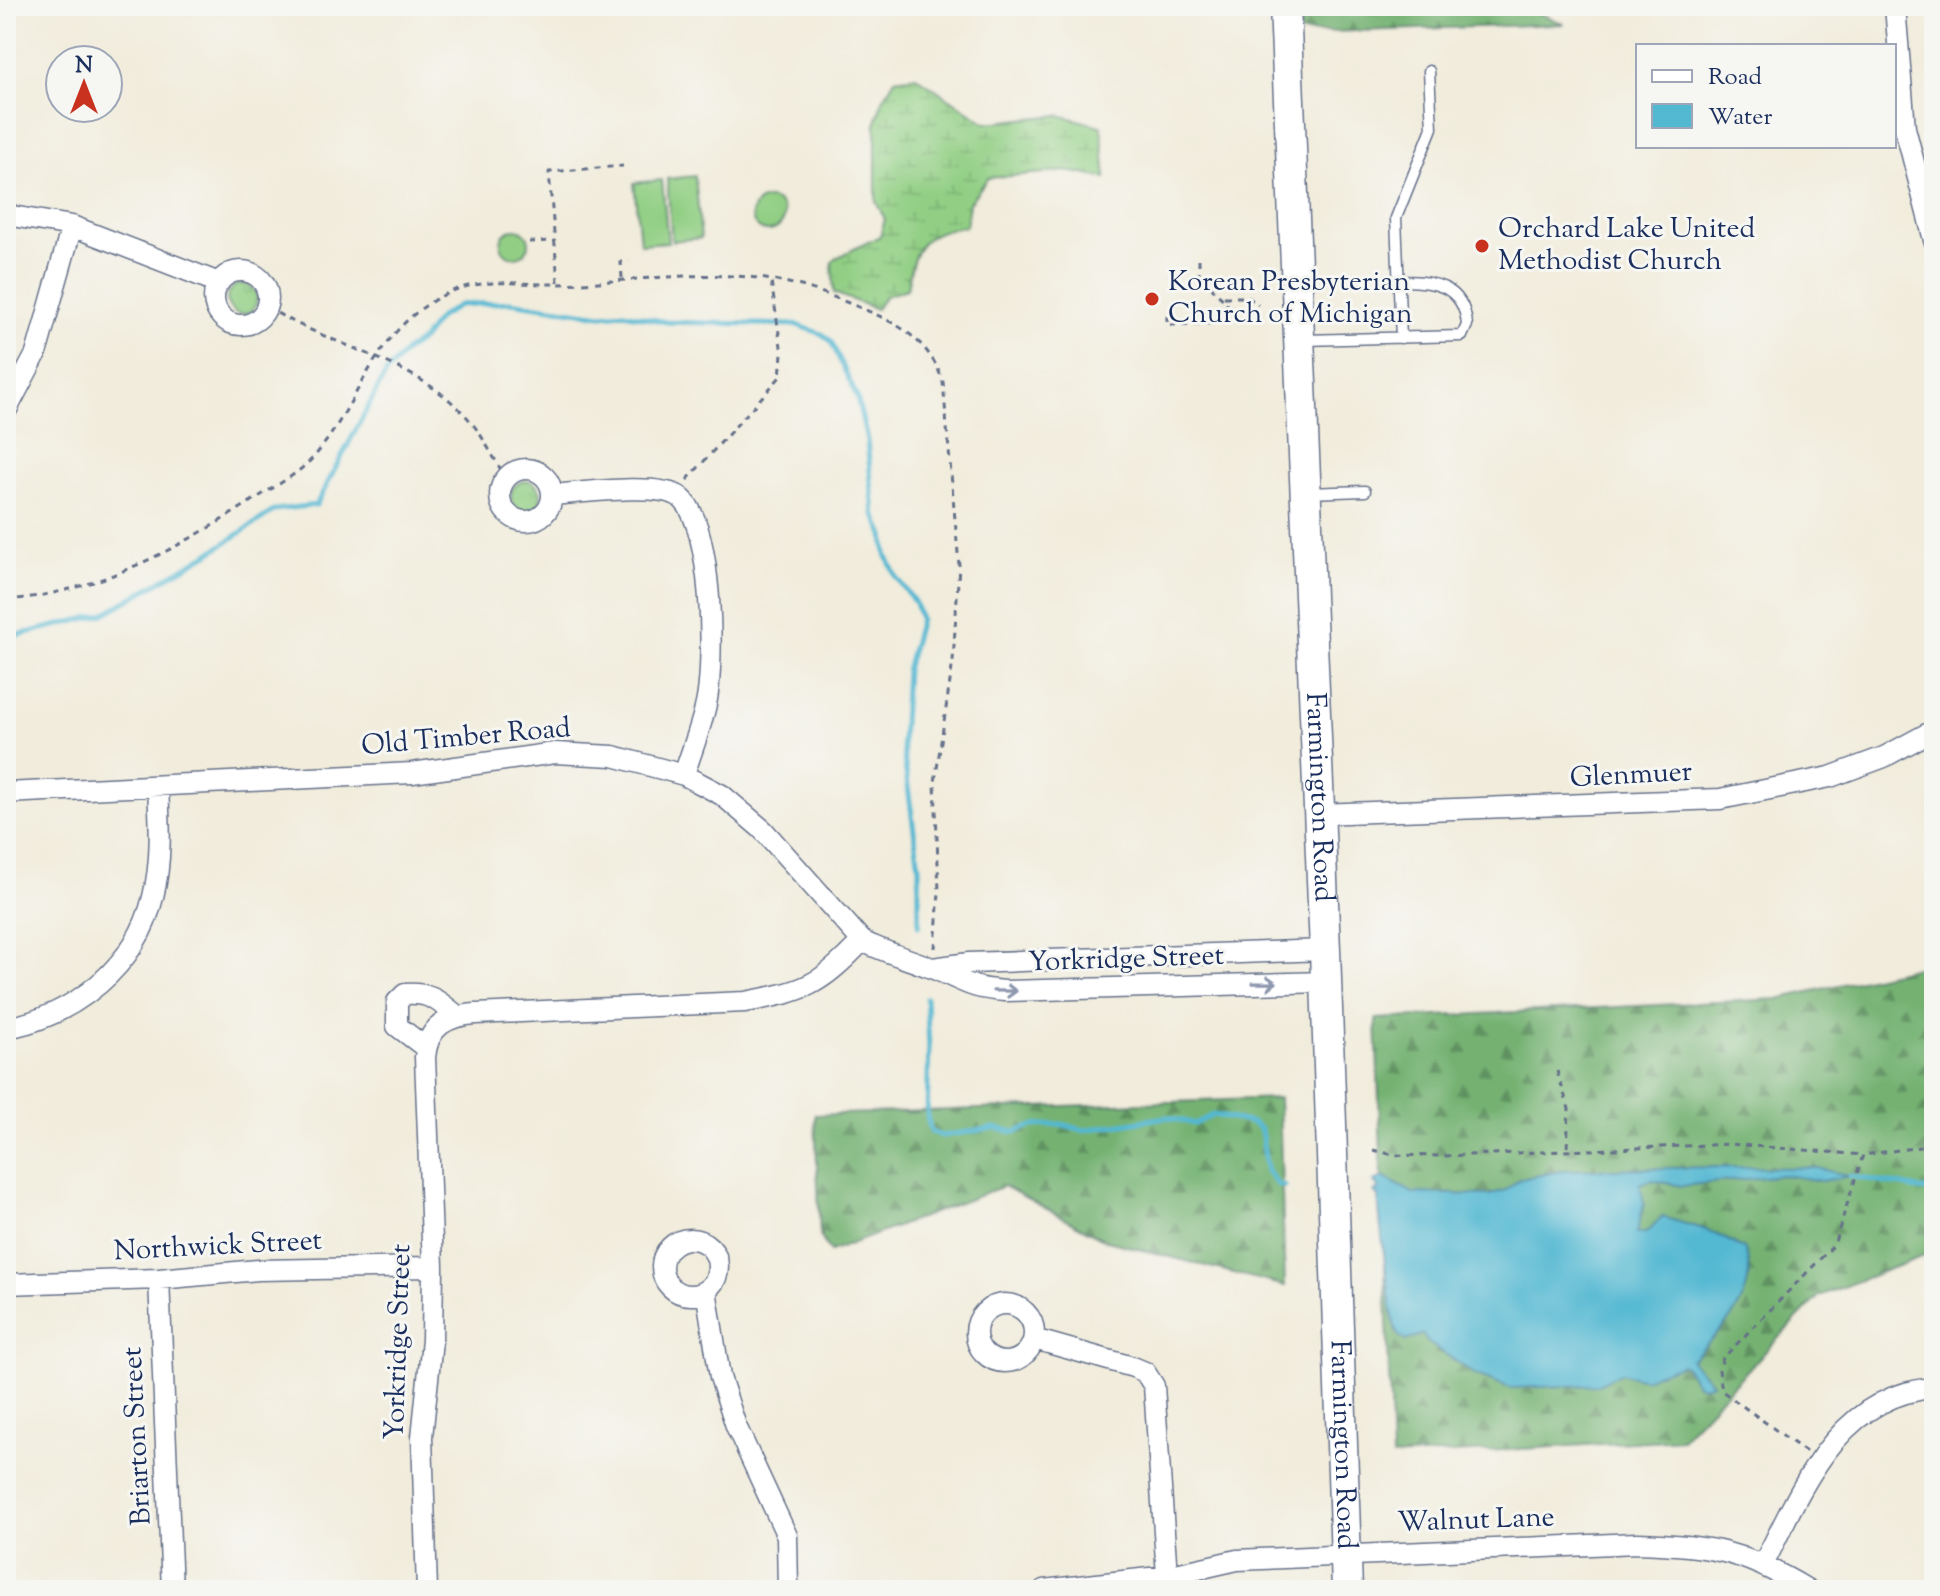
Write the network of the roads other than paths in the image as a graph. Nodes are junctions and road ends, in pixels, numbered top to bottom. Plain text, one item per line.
1 (1285, 6) edge
2 (1895, 6) edge
3 (1429, 71) dead end
4 (6, 215) edge
5 (72, 226) junction
6 (1934, 240) edge
7 (1398, 281) junction
8 (219, 283) junction
9 (1401, 338) junction
10 (1298, 340) junction
11 (6, 411) edge
12 (1365, 491) dead end
13 (1305, 493) junction
14 (552, 495) junction
15 (1934, 730) edge
16 (684, 775) junction
17 (158, 788) junction
18 (6, 793) edge
19 (1319, 814) junction
20 (862, 941) junction
21 (1325, 950) junction
22 (1098, 958) junction
23 (933, 968) junction
24 (1326, 982) junction
25 (1099, 988) junction
26 (456, 1015) junction
27 (6, 1028) edge
28 (426, 1048) junction
29 (433, 1267) junction
30 (159, 1279) junction
31 (6, 1284) edge
32 (706, 1290) dead end
33 (1034, 1339) dead end
34 (1934, 1388) edge
35 (1346, 1554) junction
36 (1764, 1563) junction
37 (1168, 1583) edge
38 (172, 1590) edge
39 (427, 1590) edge
40 (788, 1590) edge
41 (1044, 1590) edge
42 (1347, 1590) edge
43 (1808, 1590) edge

1 - 10 street, Farmington Road
2 - 6 street
3 - 7 lane
4 - 5 street
5 - 8 street
5 - 11 street
7 - 9 lane
7 - 9 lane
8 - 8 street
9 - 10 lane
10 - 13 street, Farmington Road
12 - 13 lane
13 - 19 street, Farmington Road
14 - 14 street
14 - 16 street
15 - 19 street, Glenmuer
16 - 17 street, Old Timber Road
16 - 20 street, Old Timber Road
17 - 18 street, Old Timber Road
17 - 27 street
19 - 21 street, Farmington Road
20 - 23 street, Yorkridge Street
20 - 26 street
21 - 22 street, Yorkridge Street
21 - 24 street, Farmington Road
22 - 23 street, Yorkridge Street
22 - 25 street
23 -> 25 street, Yorkridge Street
25 -> 24 street, Yorkridge Street
24 - 35 street, Farmington Road
26 - 28 street
26 - 28 street
28 - 29 street, Yorkridge Street
29 - 30 street, Northwick Street
29 - 39 street, Yorkridge Street
30 - 31 street, Northwick Street
30 - 38 street, Briarton Street
32 - 40 street
33 - 37 street
34 - 36 street
35 - 36 street, Walnut Lane
35 - 37 street, Walnut Lane
35 - 42 street, Farmington Road
36 - 43 street, Walnut Lane
37 - 41 street, Walnut Lane

